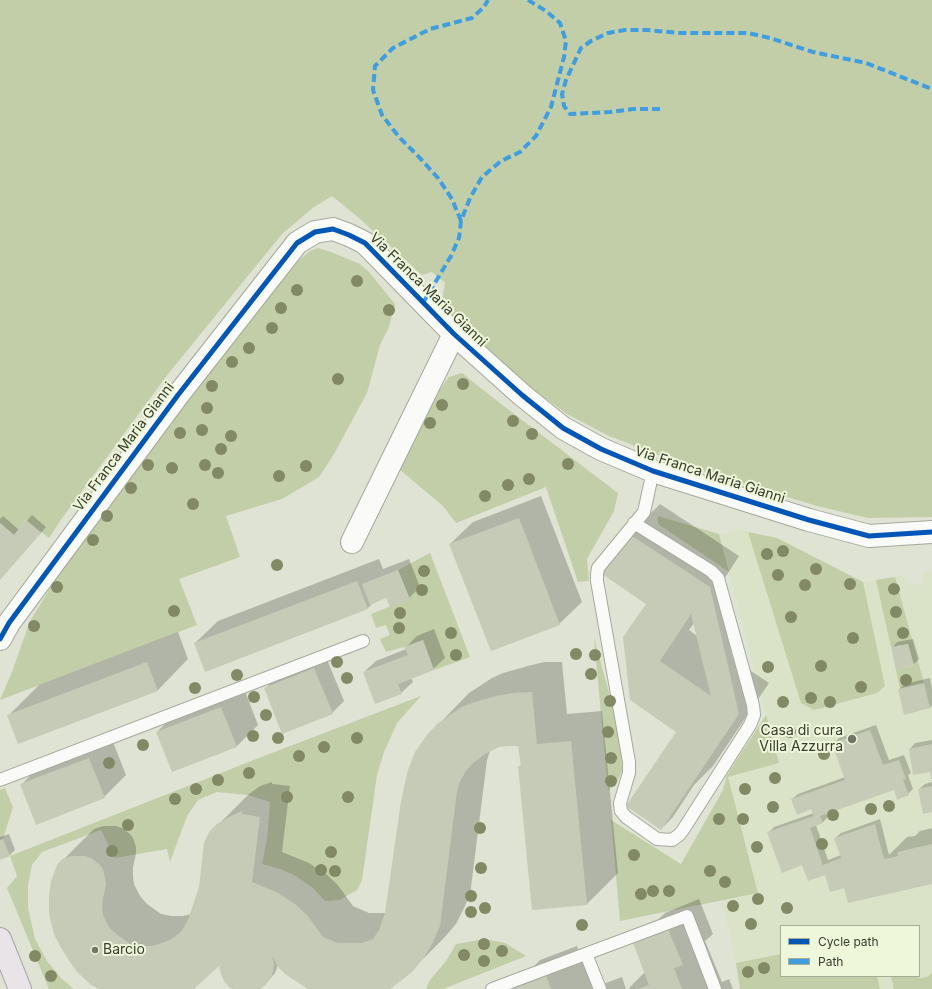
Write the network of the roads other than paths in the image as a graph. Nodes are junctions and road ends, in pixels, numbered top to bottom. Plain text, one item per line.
1 (454, 334) junction
2 (653, 471) junction
3 (634, 523) junction
4 (932, 532) edge
5 (352, 542) dead end
6 (3, 631) edge
7 (363, 640) dead end
8 (0, 780) edge
9 (0, 939) edge
10 (586, 954) junction
11 (20, 989) edge
12 (492, 989) edge
13 (600, 989) edge
14 (715, 989) edge

1 - 2 street, Via Franca Maria Gianni
1 - 5 street
1 - 6 street, Via Franca Maria Gianni
2 - 3 lane
2 - 4 street, Via Franca Maria Gianni
3 - 3 lane
7 - 8 lane
9 - 11 main road
10 - 12 lane
10 - 13 lane
10 - 14 lane

